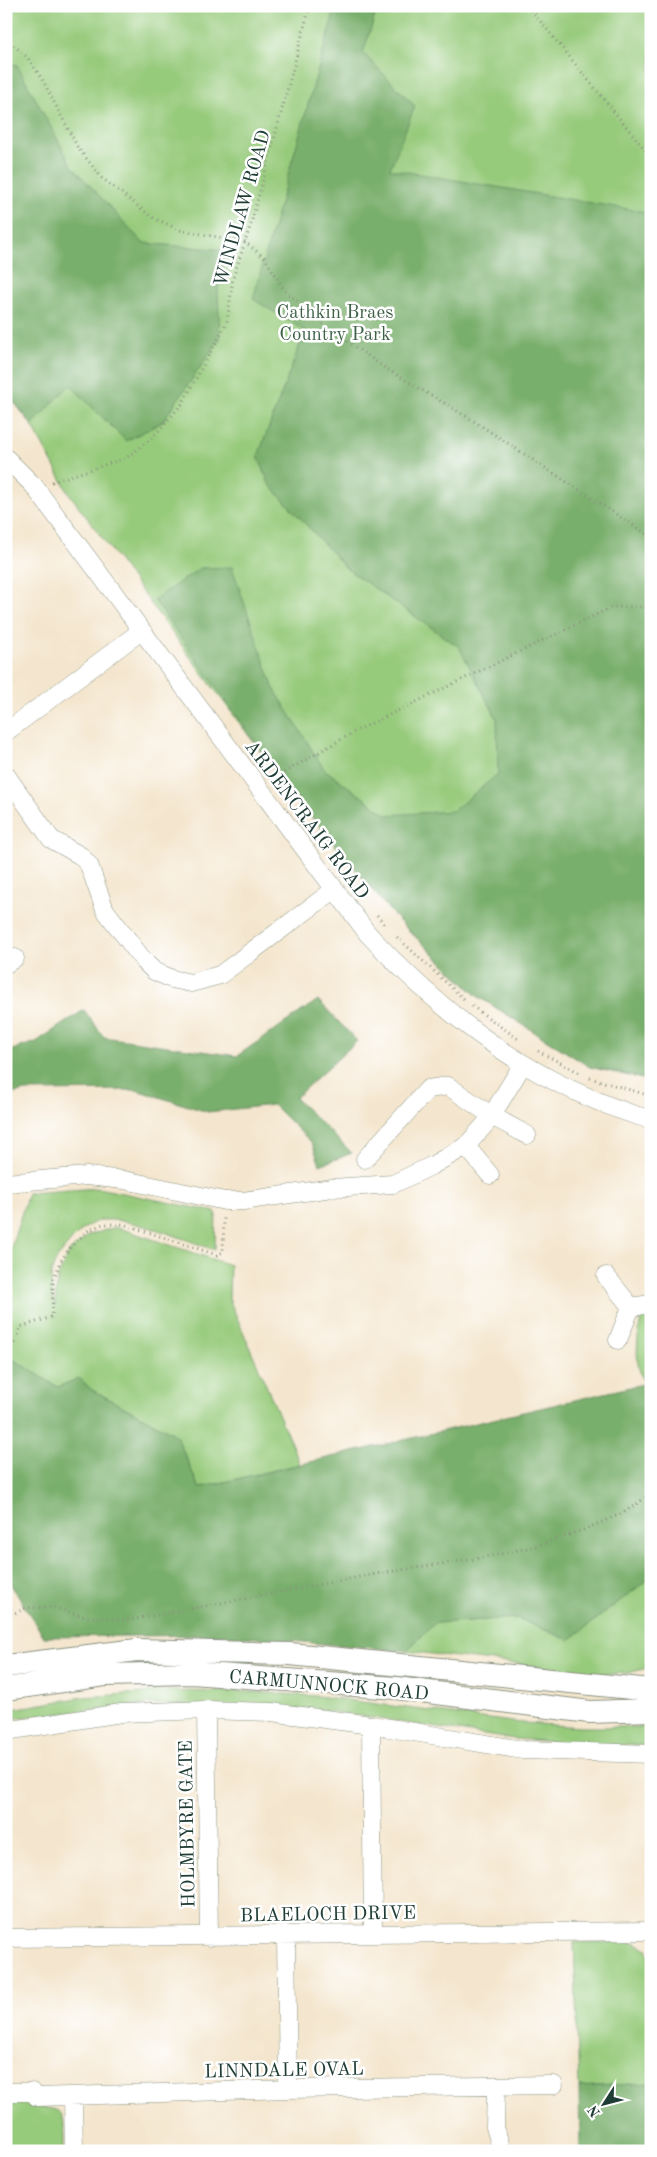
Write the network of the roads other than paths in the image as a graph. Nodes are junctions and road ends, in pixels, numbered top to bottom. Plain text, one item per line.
1 (6, 458) edge
2 (141, 631) junction
3 (6, 732) edge
4 (6, 775) edge
5 (334, 890) junction
6 (523, 1064) junction
7 (492, 1116) junction
8 (651, 1120) edge
9 (527, 1135) dead end
10 (466, 1146) junction
11 (365, 1159) dead end
12 (490, 1175) dead end
13 (6, 1183) edge
14 (606, 1276) dead end
15 (651, 1304) edge
16 (632, 1306) junction
17 (618, 1340) dead end
18 (6, 1666) edge
19 (6, 1689) edge
20 (651, 1690) edge
21 (206, 1710) junction
22 (651, 1710) edge
23 (371, 1725) junction
24 (6, 1731) edge
25 (651, 1754) edge
26 (651, 1931) edge
27 (373, 1933) junction
28 (286, 1934) junction
29 (209, 1937) junction
30 (6, 1938) edge
31 (554, 2085) dead end
32 (496, 2087) junction
33 (288, 2089) junction
34 (6, 2092) edge
35 (73, 2096) junction
36 (74, 2151) edge
37 (502, 2151) edge

1 - 2 street, ARDENCRAIG ROAD
2 - 3 street
2 - 5 street, ARDENCRAIG ROAD
4 - 5 street
5 - 6 street, ARDENCRAIG ROAD
6 - 7 street
6 - 8 street, ARDENCRAIG ROAD
7 - 9 street
7 - 10 street
7 - 11 street
10 - 12 street
10 - 13 street
14 - 16 street
15 - 16 street
16 - 17 street
18 - 20 main road, CARMUNNOCK ROAD
19 - 22 main road, CARMUNNOCK ROAD
21 - 23 street
21 - 24 street
21 - 29 street, HOLMBYRE GATE
23 - 25 street
23 - 27 street
26 - 27 street, BLAELOCH DRIVE
27 - 28 street, BLAELOCH DRIVE
28 - 29 street, BLAELOCH DRIVE
28 - 33 street
29 - 30 street, BLAELOCH DRIVE
31 - 32 street, LINNDALE OVAL
32 - 33 street, LINNDALE OVAL
32 - 37 street
33 - 35 street, LINNDALE OVAL
34 - 35 street, LINNDALE OVAL
35 - 36 street

